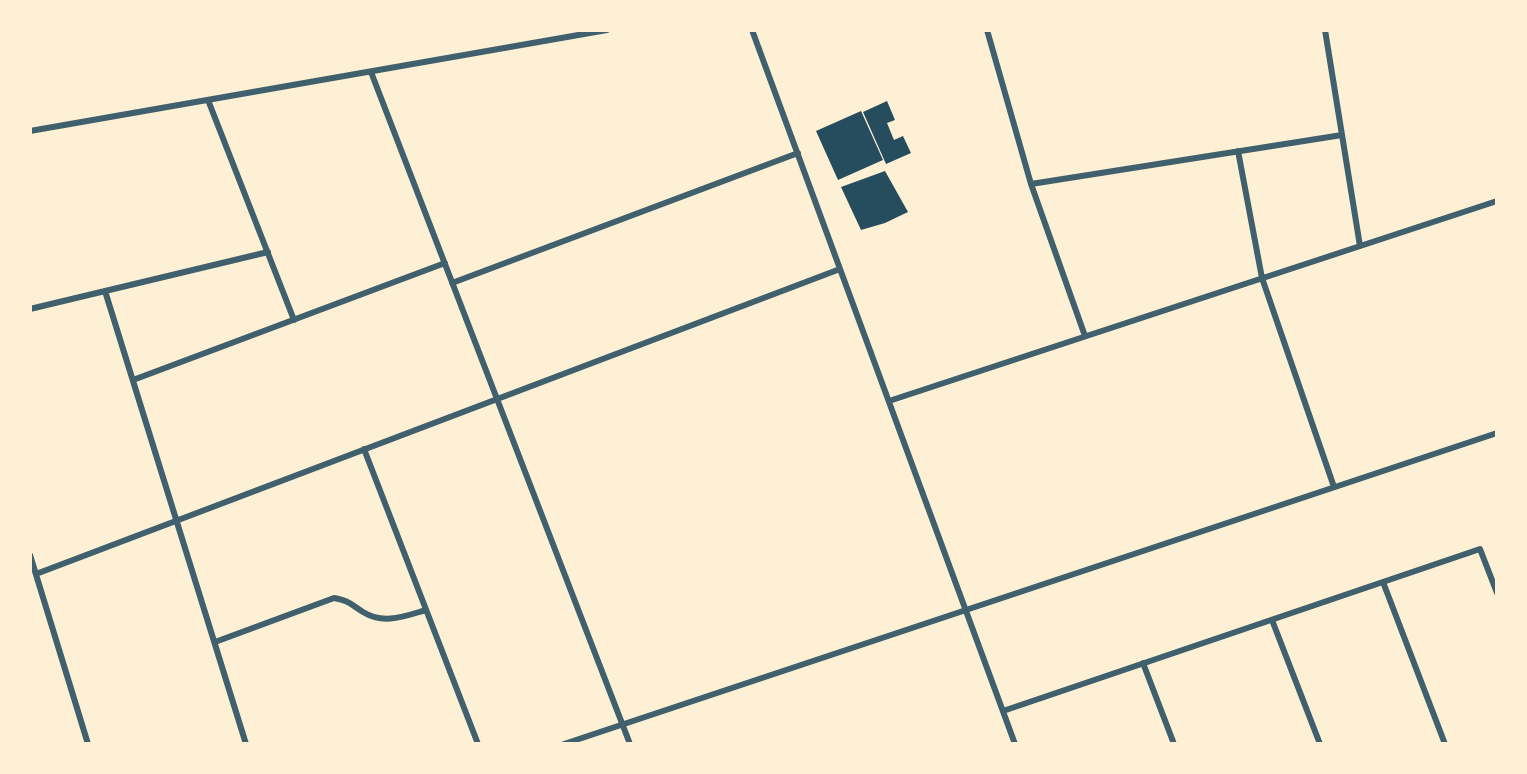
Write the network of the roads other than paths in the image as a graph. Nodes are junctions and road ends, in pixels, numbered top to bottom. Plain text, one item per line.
1 (607, 30) edge
2 (752, 30) edge
3 (987, 30) edge
4 (1325, 30) edge
5 (370, 72) junction
6 (208, 100) junction
7 (30, 131) edge
8 (1342, 135) junction
9 (1239, 151) junction
10 (798, 153) junction
11 (1031, 184) junction
12 (1497, 201) edge
13 (1360, 246) junction
14 (268, 252) junction
15 (445, 263) junction
16 (840, 269) junction
17 (1262, 278) junction
18 (452, 283) junction
19 (105, 291) junction
20 (30, 309) edge
21 (294, 320) junction
22 (1085, 336) junction
23 (133, 380) junction
24 (497, 399) junction
25 (889, 401) junction
26 (1497, 433) edge
27 (364, 449) junction
28 (1334, 488) junction
29 (176, 520) junction
30 (30, 555) edge
31 (36, 574) junction
32 (1383, 582) junction
33 (1497, 593) edge
34 (426, 610) junction
35 (966, 610) junction
36 (1272, 620) junction
37 (214, 642) junction
38 (1143, 663) junction
39 (1003, 711) junction
40 (622, 724) junction
41 (88, 744) edge
42 (246, 744) edge
43 (478, 744) edge
44 (564, 744) edge
45 (630, 744) edge
46 (1015, 744) edge
47 (1174, 744) edge
48 (1320, 744) edge
49 (1445, 744) edge

1 - 5 street
2 - 10 street
3 - 11 street
4 - 8 street
5 - 6 street
5 - 15 street
6 - 7 street
6 - 14 street
8 - 9 street
8 - 13 street
9 - 11 street
9 - 17 street
10 - 16 street
10 - 18 street
11 - 22 street
12 - 13 street
13 - 17 street
14 - 19 street
14 - 21 street
15 - 18 street
15 - 21 street
16 - 24 street
16 - 25 street
17 - 22 street
17 - 28 street
18 - 24 street
19 - 20 street
19 - 23 street
21 - 23 street
22 - 25 street
23 - 29 street
24 - 27 street
24 - 40 street
25 - 35 street
26 - 28 street
27 - 29 street
27 - 34 street
28 - 35 street
29 - 31 street
29 - 37 street
30 - 31 street
31 - 41 street
32 - 33 street
32 - 36 street
32 - 49 street
34 - 37 street
34 - 43 street
35 - 39 street
35 - 40 street
36 - 38 street
36 - 48 street
37 - 42 street
38 - 39 street
38 - 47 street
39 - 46 street
40 - 44 street
40 - 45 street

